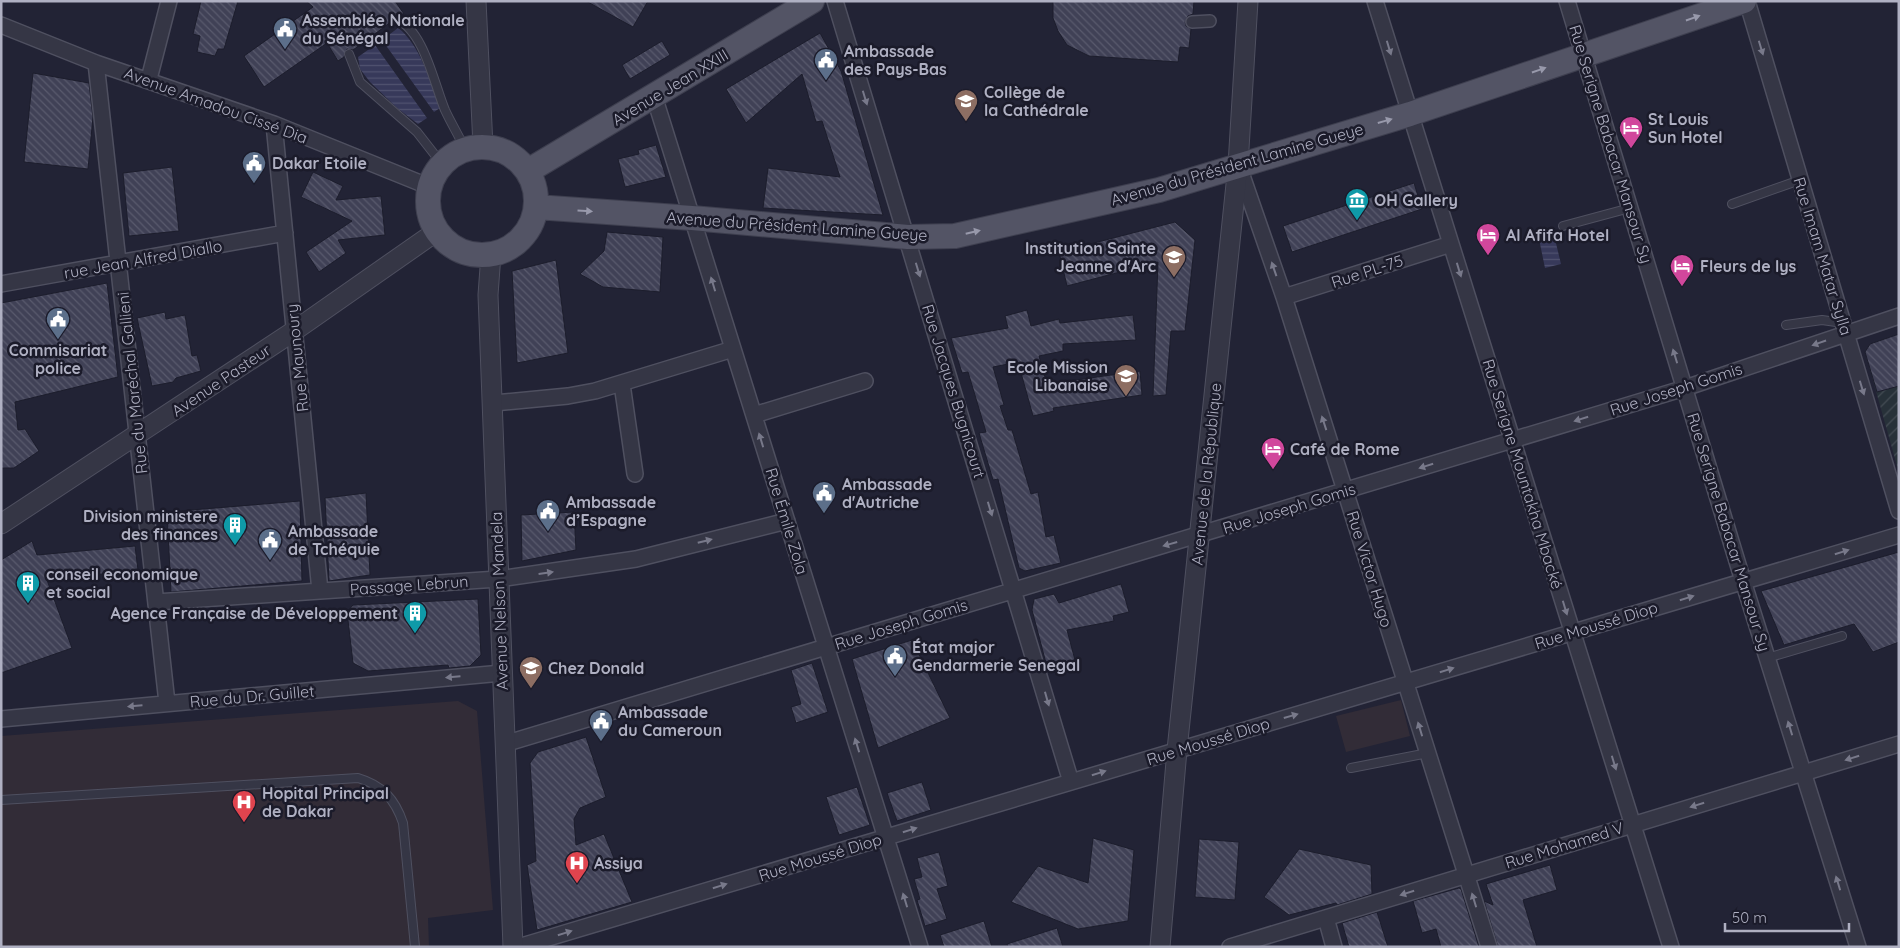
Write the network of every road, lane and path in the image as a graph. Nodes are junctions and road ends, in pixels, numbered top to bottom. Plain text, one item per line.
1 (169, 1) edge
2 (476, 1) edge
3 (812, 1) edge
4 (835, 1) edge
5 (1248, 1) edge
6 (1374, 1) edge
7 (1567, 1) edge
8 (1745, 1) edge
9 (396, 19) dead end
10 (1210, 21) dead end
11 (1192, 22) dead end
12 (1, 25) edge
13 (349, 54) dead end
14 (1584, 55) junction
15 (96, 63) junction
16 (149, 79) junction
17 (654, 96) junction
18 (1410, 114) junction
19 (274, 124) junction
20 (474, 147) junction
21 (442, 164) junction
22 (1238, 165) junction
23 (528, 171) junction
24 (1800, 180) junction
25 (430, 187) junction
26 (1732, 204) dead end
27 (536, 207) junction
28 (1630, 208) junction
29 (692, 218) junction
30 (1562, 226) dead end
31 (437, 230) junction
32 (285, 233) junction
33 (908, 237) junction
34 (1450, 244) junction
35 (491, 254) junction
36 (118, 263) junction
37 (1, 284) edge
38 (1284, 298) junction
39 (1899, 316) edge
40 (1786, 325) dead end
41 (1844, 328) junction
42 (294, 331) junction
43 (733, 349) junction
44 (866, 381) dead end
45 (622, 384) junction
46 (1684, 388) junction
47 (494, 403) junction
48 (754, 415) junction
49 (138, 435) junction
50 (1512, 440) junction
51 (635, 474) dead end
52 (1345, 490) junction
53 (1899, 511) edge
54 (787, 520) junction
55 (1, 524) edge
56 (1899, 535) edge
57 (1200, 536) junction
58 (498, 579) junction
59 (1743, 582) junction
60 (1015, 590) junction
61 (320, 591) junction
62 (156, 602) junction
63 (1572, 632) junction
64 (1842, 636) dead end
65 (826, 647) junction
66 (1768, 658) junction
67 (502, 673) junction
68 (1405, 682) junction
69 (167, 703) junction
70 (1, 719) edge
71 (504, 744) junction
72 (1899, 744) edge
73 (1177, 750) junction
74 (1428, 753) junction
75 (1350, 768) dead end
76 (1804, 773) junction
77 (1071, 782) junction
78 (1, 800) edge
79 (1633, 824) junction
80 (885, 837) junction
81 (1466, 875) junction
82 (1326, 918) junction
83 (415, 947) edge
84 (513, 947) edge
85 (518, 947) edge
86 (920, 947) edge
87 (1160, 947) edge
88 (1230, 947) edge
89 (1334, 947) edge
90 (1489, 947) edge
91 (1671, 947) edge
92 (1858, 947) edge

1 - 16 street
2 - 20 street
3 - 17 main road, Avenue Jean XXIII
4 -> 33 street, Rue Jacques Bugnicourt
5 - 22 street, Avenue de la République
6 -> 18 street, Rue Serigne Mountakha Mbacké
7 - 14 street, Rue Serigne Babacar Mansour Sy
14 -> 8 main road, Avenue du Président Lamine Gueye
8 -> 24 street, Rue Imam Matar Sylla
9 - 20 lane
10 - 11 street
12 - 15 street, Avenue Amadou Cissé Dia
13 - 21 lane
18 -> 14 main road, Avenue du Président Lamine Gueye
14 - 28 street, Rue Serigne Babacar Mansour Sy
15 - 16 street, Avenue Amadou Cissé Dia
15 - 36 street, Rue du Maréchal Gallieni
16 - 19 street, Avenue Amadou Cissé Dia
17 - 23 main road, Avenue Jean XXIII
17 - 29 street, Rue Émile Zola
22 -> 18 main road, Avenue du Président Lamine Gueye
18 - 34 street, Rue Serigne Mountakha Mbacké
19 - 25 street, Avenue Amadou Cissé Dia
19 - 32 street, Rue Maunoury
20 - 21 main road
20 - 23 main road
21 - 25 main road
33 -> 22 main road, Avenue du Président Lamine Gueye
38 -> 22 street, Rue Victor Hugo
22 - 57 street, Avenue de la République
23 - 27 main road
24 - 26 lane
24 - 41 street, Rue Imam Matar Sylla
25 - 31 main road
27 -> 29 main road, Avenue du Président Lamine Gueye
27 - 35 main road
28 - 30 lane
46 -> 28 street, Rue Serigne Babacar Mansour Sy
29 - 33 main road, Avenue du Président Lamine Gueye
43 -> 29 street, Rue Émile Zola
31 - 35 main road
31 - 42 street, Avenue Pasteur
32 - 36 street, rue Jean Alfred Diallo
32 - 42 street, Rue Maunoury
33 -> 60 street, Rue Jacques Bugnicourt
34 - 38 street, Rue PL-75
34 -> 50 street, Rue Serigne Mountakha Mbacké
35 - 47 street, Avenue Nelson Mandela
36 - 37 street, rue Jean Alfred Diallo
36 - 49 street, Rue du Maréchal Gallieni
52 -> 38 street, Rue Victor Hugo
39 - 41 street, Rue Joseph Gomis
40 - 41 lane
41 -> 46 street, Rue Joseph Gomis
41 -> 53 street, Rue Imam Matar Sylla
42 - 49 street, Avenue Pasteur
42 - 61 street, Rue Maunoury
43 - 45 street
43 - 48 street, Rue Émile Zola
44 - 48 street
45 - 47 street
45 - 51 street
46 -> 50 street, Rue Joseph Gomis
46 - 59 street, Rue Serigne Babacar Mansour Sy
47 - 58 street, Avenue Nelson Mandela
54 -> 48 street, Rue Émile Zola
49 - 55 street, Avenue Pasteur
49 - 62 street, Rue du Maréchal Gallieni
50 -> 52 street, Rue Joseph Gomis
50 -> 63 street, Rue Serigne Mountakha Mbacké
52 - 57 street, Rue Joseph Gomis
52 - 68 street, Rue Victor Hugo
58 -> 54 street, Passage Lebrun
54 - 65 street, Rue Émile Zola
59 -> 56 street, Rue Moussé Diop
57 -> 60 street, Rue Joseph Gomis
57 - 73 street, Avenue de la République
58 - 61 street, Passage Lebrun
58 - 67 street, Avenue Nelson Mandela
63 -> 59 street, Rue Moussé Diop
59 - 66 street, Rue Serigne Babacar Mansour Sy
60 - 65 street, Rue Joseph Gomis
60 -> 77 street, Rue Jacques Bugnicourt
61 - 62 street, Passage Lebrun
62 - 69 street, Rue du Maréchal Gallieni
68 -> 63 street, Rue Moussé Diop
63 -> 79 street, Rue Serigne Mountakha Mbacké
64 - 66 lane
65 - 71 street, Rue Joseph Gomis
80 -> 65 street, Rue Émile Zola
76 -> 66 street, Rue Serigne Babacar Mansour Sy
67 -> 69 street, Rue du Dr. Guillet
67 - 71 street, Avenue Nelson Mandela
73 -> 68 street, Rue Moussé Diop
74 -> 68 street, Rue Victor Hugo
69 -> 70 street, Rue du Dr. Guillet
71 - 84 street, Avenue Nelson Mandela
72 -> 76 street, Rue Mohamed V
77 -> 73 street, Rue Moussé Diop
73 - 87 street, Avenue de la République
74 - 75 lane
74 - 81 street, Rue Victor Hugo
76 -> 79 street, Rue Mohamed V
92 -> 76 street, Rue Serigne Babacar Mansour Sy
80 -> 77 street, Rue Moussé Diop
78 - 83 lane
79 - 81 street, Rue Mohamed V
79 - 91 street, Rue Serigne Mountakha Mbacké
85 -> 80 street, Rue Moussé Diop
86 -> 80 street, Rue Émile Zola
81 -> 82 street, Rue Mohamed V
90 -> 81 street, Rue Victor Hugo
82 - 88 street, Rue Mohamed V
82 - 89 street

